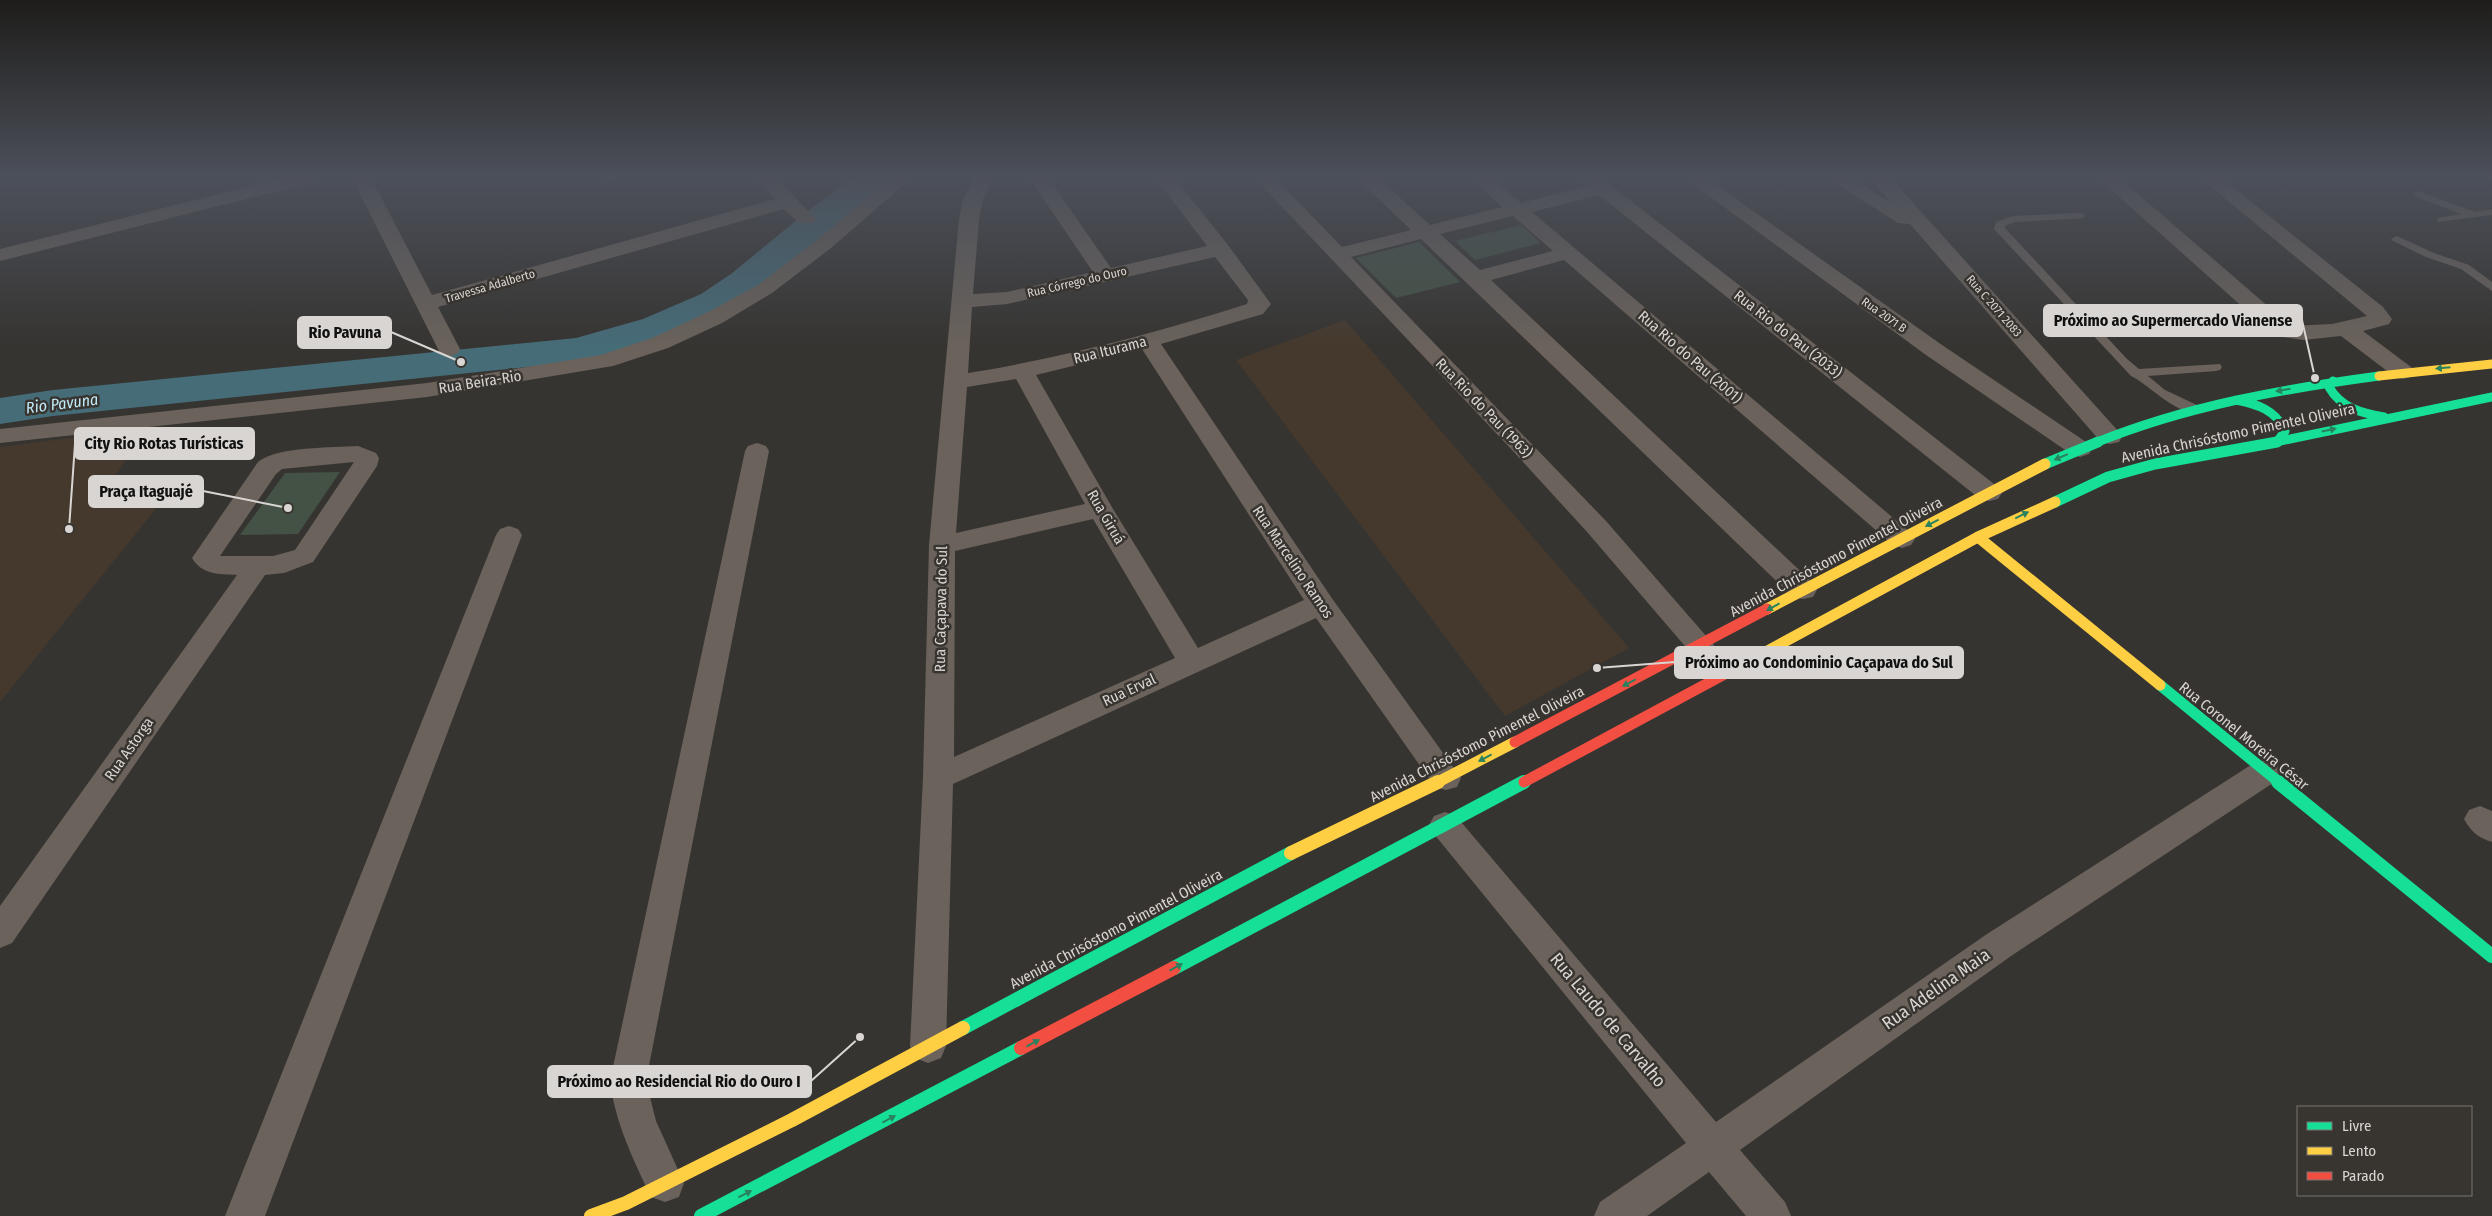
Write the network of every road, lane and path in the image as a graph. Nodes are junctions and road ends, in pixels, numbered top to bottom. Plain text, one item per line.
1 (89, 233) edge
2 (389, 233) edge
3 (677, 233) edge
4 (837, 233) edge
5 (968, 233) edge
6 (1076, 233) edge
7 (1208, 233) edge
8 (1317, 233) edge
9 (1421, 233) edge
10 (1425, 233) edge
11 (1544, 233) edge
12 (1657, 233) edge
13 (1770, 233) edge
14 (1927, 233) edge
15 (2003, 233) edge
16 (2171, 233) edge
17 (2277, 233) edge
18 (2397, 239) dead end
19 (1221, 249) junction
20 (1568, 253) junction
21 (1337, 254) junction
22 (0, 255) edge
23 (1105, 275) junction
24 (1476, 278) junction
25 (2492, 288) edge
26 (961, 302) junction
27 (425, 304) junction
28 (2344, 328) junction
29 (1148, 341) junction
30 (449, 348) dead end
31 (2492, 364) edge
32 (2216, 367) dead end
33 (1023, 371) junction
34 (2403, 372) junction
35 (2135, 373) junction
36 (2333, 381) junction
37 (957, 382) junction
38 (2492, 397) edge
39 (2234, 400) junction
40 (2194, 410) junction
41 (2386, 418) junction
42 (0, 436) edge
43 (2110, 437) junction
44 (2277, 442) junction
45 (2080, 449) junction
46 (757, 451) dead end
47 (1982, 497) junction
48 (1100, 509) junction
49 (1975, 526) junction
50 (509, 535) dead end
51 (1902, 539) junction
52 (942, 545) junction
53 (257, 566) junction
54 (1803, 590) junction
55 (1320, 604) junction
56 (1700, 645) junction
57 (1191, 661) junction
58 (2264, 772) junction
59 (938, 778) junction
60 (1446, 778) junction
61 (1445, 825) junction
62 (0, 933) edge
63 (2492, 956) edge
64 (928, 1046) junction
65 (1714, 1148) junction
66 (665, 1183) junction
67 (246, 1216) edge
68 (591, 1216) edge
69 (702, 1216) edge
70 (1614, 1216) edge
71 (1771, 1216) edge

1 - 22 street
2 - 27 street
3 - 27 street, Travessa Adalberto
4 - 42 street, Rua Beira-Rio
5 - 26 street, Rua Caçapava do Sul
6 - 23 street
7 - 19 street
8 - 21 street, Rua Rio do Pau (1963)
9 - 21 street
10 - 24 street
11 - 20 street, Rua Rio do Pau (2001)
12 - 47 street, Rua Rio do Pau (2033)
13 - 45 street, Rua 2071 B
14 - 43 street, Rua C 2071 2083
15 - 35 lane
16 - 28 street
17 - 28 street
18 - 25 lane
19 - 23 street, Rua Córrego do Ouro
19 - 29 street, Rua Iturama
20 - 24 street
20 - 51 street, Rua Rio do Pau (2001)
21 - 56 street, Rua Rio do Pau (1963)
23 - 26 street, Rua Córrego do Ouro
24 - 54 street
26 - 37 street, Rua Caçapava do Sul
27 - 30 street
28 - 34 street
29 - 33 street, Rua Iturama
29 - 55 street, Rua Marcelino Ramos
31 -> 34 main road, Avenida Chrisóstomo Pimentel Oliveira
32 - 35 lane
33 - 37 street, Rua Iturama
33 - 48 street, Rua Giruá
34 - 36 main road, Avenida Chrisóstomo Pimentel Oliveira
35 - 40 lane
36 -> 39 main road, Avenida Chrisóstomo Pimentel Oliveira
36 - 41 main road
37 - 52 street, Rua Caçapava do Sul
38 - 41 main road, Avenida Chrisóstomo Pimentel Oliveira
39 - 40 main road, Avenida Chrisóstomo Pimentel Oliveira
39 - 44 main road
40 - 43 main road, Avenida Chrisóstomo Pimentel Oliveira
44 -> 41 main road, Avenida Chrisóstomo Pimentel Oliveira
43 - 45 main road, Avenida Chrisóstomo Pimentel Oliveira
49 -> 44 main road, Avenida Chrisóstomo Pimentel Oliveira
45 -> 47 main road, Avenida Chrisóstomo Pimentel Oliveira
46 - 66 street
47 - 49 main road
47 -> 51 main road, Avenida Chrisóstomo Pimentel Oliveira
48 - 52 street
48 - 57 street, Rua Giruá
49 - 58 main road, Rua Coronel Moreira César
49 - 61 main road, Avenida Chrisóstomo Pimentel Oliveira
50 - 67 street
51 - 54 main road, Avenida Chrisóstomo Pimentel Oliveira
52 - 59 street, Rua Caçapava do Sul
53 - 53 street
53 - 62 street, Rua Astorga
54 -> 56 main road, Avenida Chrisóstomo Pimentel Oliveira
55 - 57 street, Rua Erval
55 - 60 street, Rua Marcelino Ramos
56 -> 60 main road, Avenida Chrisóstomo Pimentel Oliveira
57 - 59 street, Rua Erval
58 - 63 main road, Rua Coronel Moreira César
58 - 65 street, Rua Adelina Maia
59 - 64 street, Rua Caçapava do Sul
60 - 64 main road, Avenida Chrisóstomo Pimentel Oliveira
61 - 65 street, Rua Laudo de Carvalho
69 -> 61 main road, Avenida Chrisóstomo Pimentel Oliveira
64 - 66 main road, Avenida Chrisóstomo Pimentel Oliveira
65 - 70 street, Rua Adelina Maia
65 - 71 street, Rua Laudo de Carvalho
66 - 68 main road, Avenida Chrisóstomo Pimentel Oliveira

